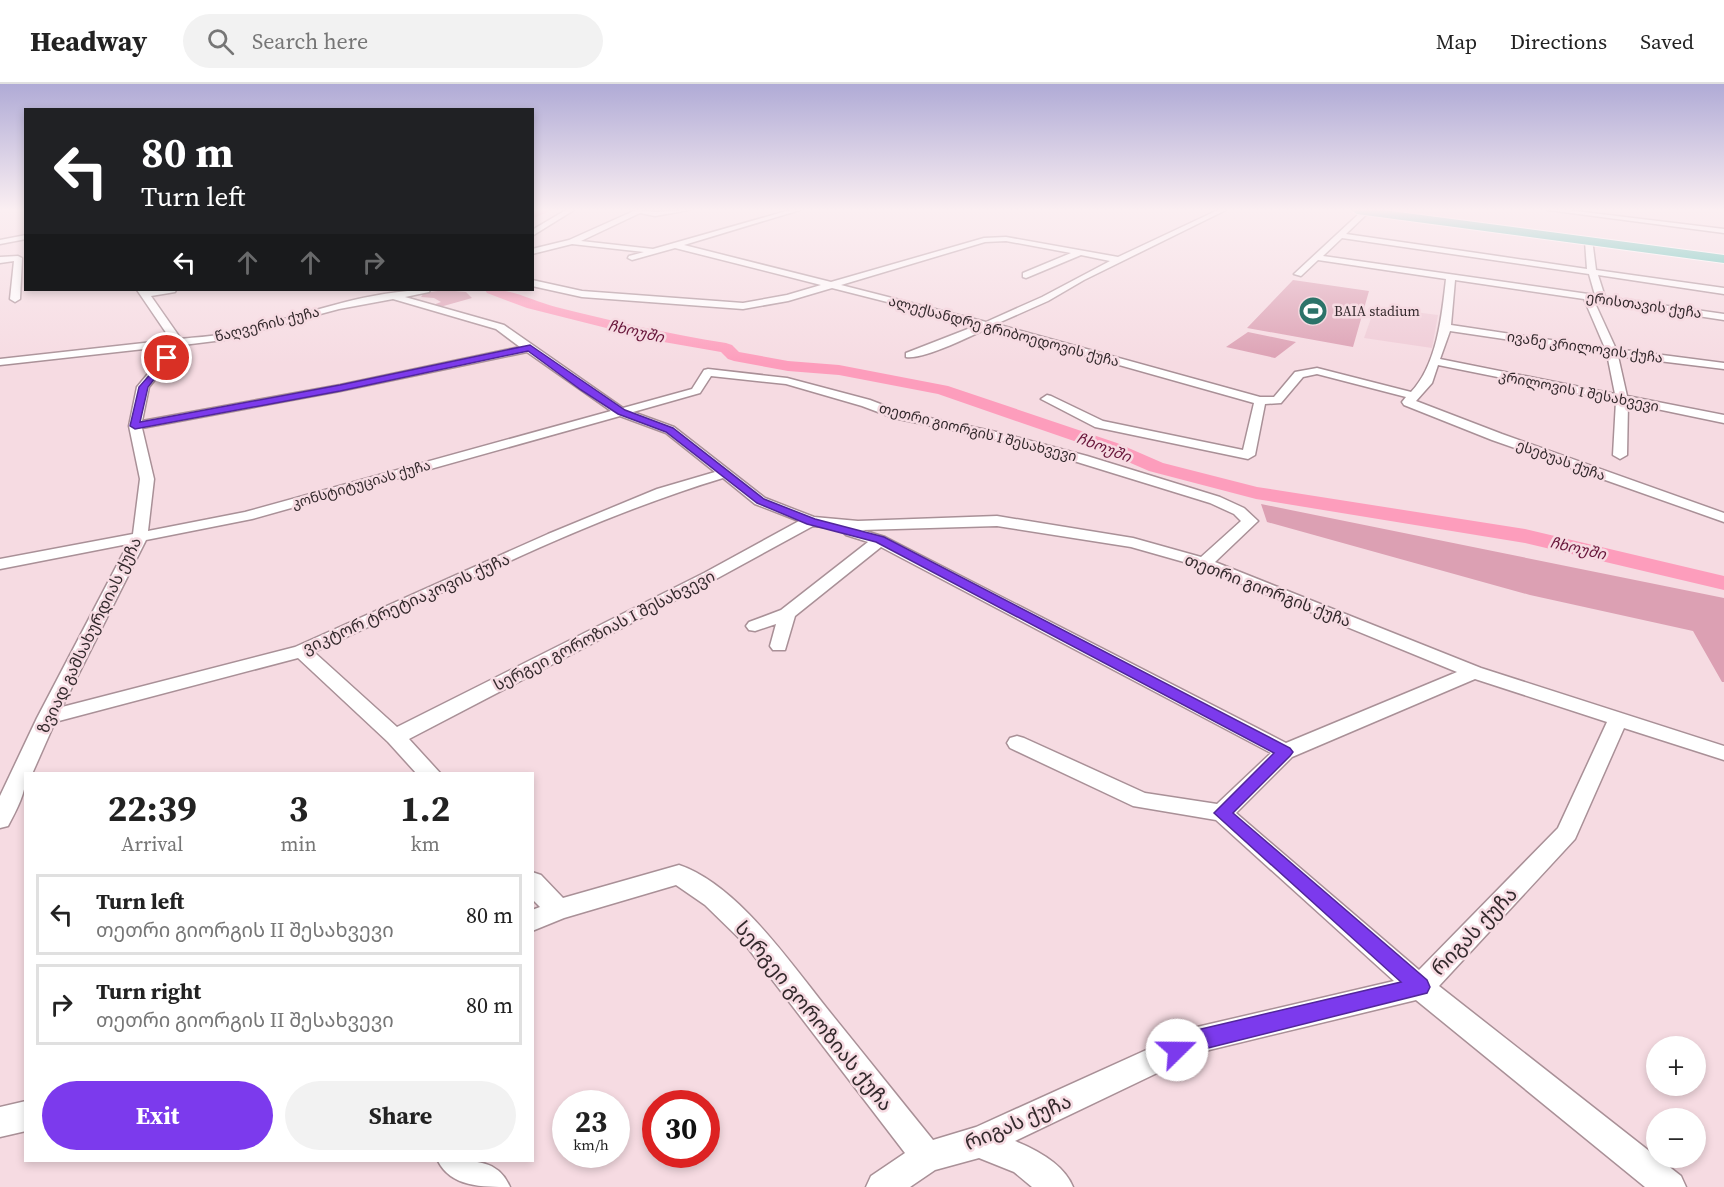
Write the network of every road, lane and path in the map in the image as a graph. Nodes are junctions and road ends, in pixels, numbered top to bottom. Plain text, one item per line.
1 (18, 261) edge
2 (736, 261) edge
3 (912, 261) edge
4 (1059, 261) edge
5 (1116, 261) edge
6 (1311, 261) edge
7 (1346, 261) edge
8 (1525, 261) edge
9 (1591, 261) edge
10 (1592, 271) junction
11 (1298, 274) dead end
12 (1026, 275) dead end
13 (1451, 277) junction
14 (534, 284) edge
15 (830, 286) junction
16 (407, 291) edge
17 (1724, 291) edge
18 (144, 292) edge
19 (388, 292) edge
20 (1588, 297) junction
21 (15, 299) dead end
22 (1602, 301) junction
23 (1724, 317) edge
24 (984, 324) junction
25 (1446, 327) junction
26 (179, 343) junction
27 (530, 348) junction
28 (1612, 352) junction
29 (910, 355) dead end
30 (0, 362) edge
31 (1434, 362) junction
32 (1724, 366) edge
33 (708, 372) joint
34 (1414, 396) junction
35 (1047, 399) dead end
36 (1260, 400) junction
37 (1622, 400) junction
38 (621, 412) junction
39 (1724, 419) edge
40 (135, 426) junction
41 (1620, 455) dead end
42 (723, 474) junction
43 (1724, 518) edge
44 (811, 521) junction
45 (140, 536) junction
46 (880, 540) junction
47 (1204, 563) junction
48 (0, 564) edge
49 (787, 614) junction
50 (755, 626) dead end
51 (779, 646) dead end
52 (302, 651) junction
53 (1474, 672) junction
54 (47, 718) junction
55 (1618, 719) junction
56 (395, 737) junction
57 (1017, 743) dead end
58 (1285, 752) junction
59 (1724, 753) edge
60 (428, 772) edge
61 (1222, 813) junction
62 (0, 820) edge
63 (534, 884) edge
64 (558, 910) junction
65 (534, 920) edge
66 (1420, 987) junction
67 (24, 1116) edge
68 (0, 1122) edge
69 (979, 1142) junction
70 (927, 1156) junction
71 (456, 1162) edge
72 (494, 1187) edge
73 (882, 1187) edge
74 (1057, 1187) edge
75 (1670, 1187) edge

1 - 21 street
2 - 15 street, ალექსანდრე გრიბოედოვის ქუჩა
3 - 15 street
4 - 12 street
5 - 24 street
6 - 11 street
7 - 13 street, ერისთავის ქუჩა
8 - 10 street
9 - 10 street
10 - 17 street
10 - 22 street
13 - 20 street, ერისთავის ქუჩა
13 - 25 street
14 - 15 street
15 - 24 street, ალექსანდრე გრიბოედოვის ქუჩა
16 - 19 street, წაღვერის ქუჩა
18 - 26 street
19 - 26 street, წაღვერის ქუჩა
19 - 27 street, თეთრი გიორგის ქუჩა
20 - 22 street, ერისთავის ქუჩა
20 - 28 street
22 - 23 street, ერისთავის ქუჩა
24 - 29 street
24 - 36 street, ალექსანდრე გრიბოედოვის ქუჩა
25 - 28 street, ივანე კრილოვის ქუჩა
25 - 31 street
26 - 30 street, წაღვერის ქუჩა
26 - 40 street, ზვიად გამსახურდიას ქუჩა
27 - 38 street, თეთრი გიორგის ქუჩა
27 - 40 street
28 - 32 street, ივანე კრილოვის ქუჩა
28 - 37 street
31 - 34 street
31 - 37 street, კრილოვის I შესახვევი
33 - 38 street, კონსტიტუციას ქუჩა
33 - 47 street, თეთრი გიორგის I შესახვევი
34 - 36 street, ესებუას ქუჩა
34 - 43 street, ესებუას ქუჩა
35 - 36 street
37 - 39 street, კრილოვის I შესახვევი
37 - 41 street
38 - 42 street, თეთრი გიორგის ქუჩა
38 - 45 street, კონსტიტუციას ქუჩა
40 - 45 street, ზვიად გამსახურდიას ქუჩა
42 - 44 street, თეთრი გიორგის ქუჩა
42 - 52 street, ვიკტორ ტრეტიაკოვის ქუჩა
44 - 46 street
44 - 47 street, თეთრი გიორგის ქუჩა
44 - 56 street, სერგეი გოროზიას I შესახვევი
45 - 48 street, კონსტიტუციას ქუჩა
45 - 54 street, ზვიად გამსახურდიას ქუჩა
46 - 49 street
46 - 58 street
47 - 53 street, თეთრი გიორგის ქუჩა
49 - 50 street
49 - 51 street
52 - 54 street, ვიკტორ ტრეტიაკოვის ქუჩა
52 - 56 street
53 - 55 street, თეთრი გიორგის ქუჩა
53 - 58 street
54 - 62 street, ზვიად გამსახურდიას ქუჩა
55 - 59 street, თეთრი გიორგის ქუჩა
55 - 66 street, რიგას ქუჩა
56 - 60 street
57 - 61 street
58 - 61 street
61 - 66 street
63 - 64 street
64 - 65 street, სერგეი გოროზიას ქუჩა
64 - 70 street, სერგეი გოროზიას ქუჩა
66 - 69 street, რიგას ქუჩა
66 - 75 street
67 - 68 street
69 - 70 street, რიგას ქუჩა
69 - 74 street
70 - 73 street, რიგას ქუჩა
71 - 72 street

